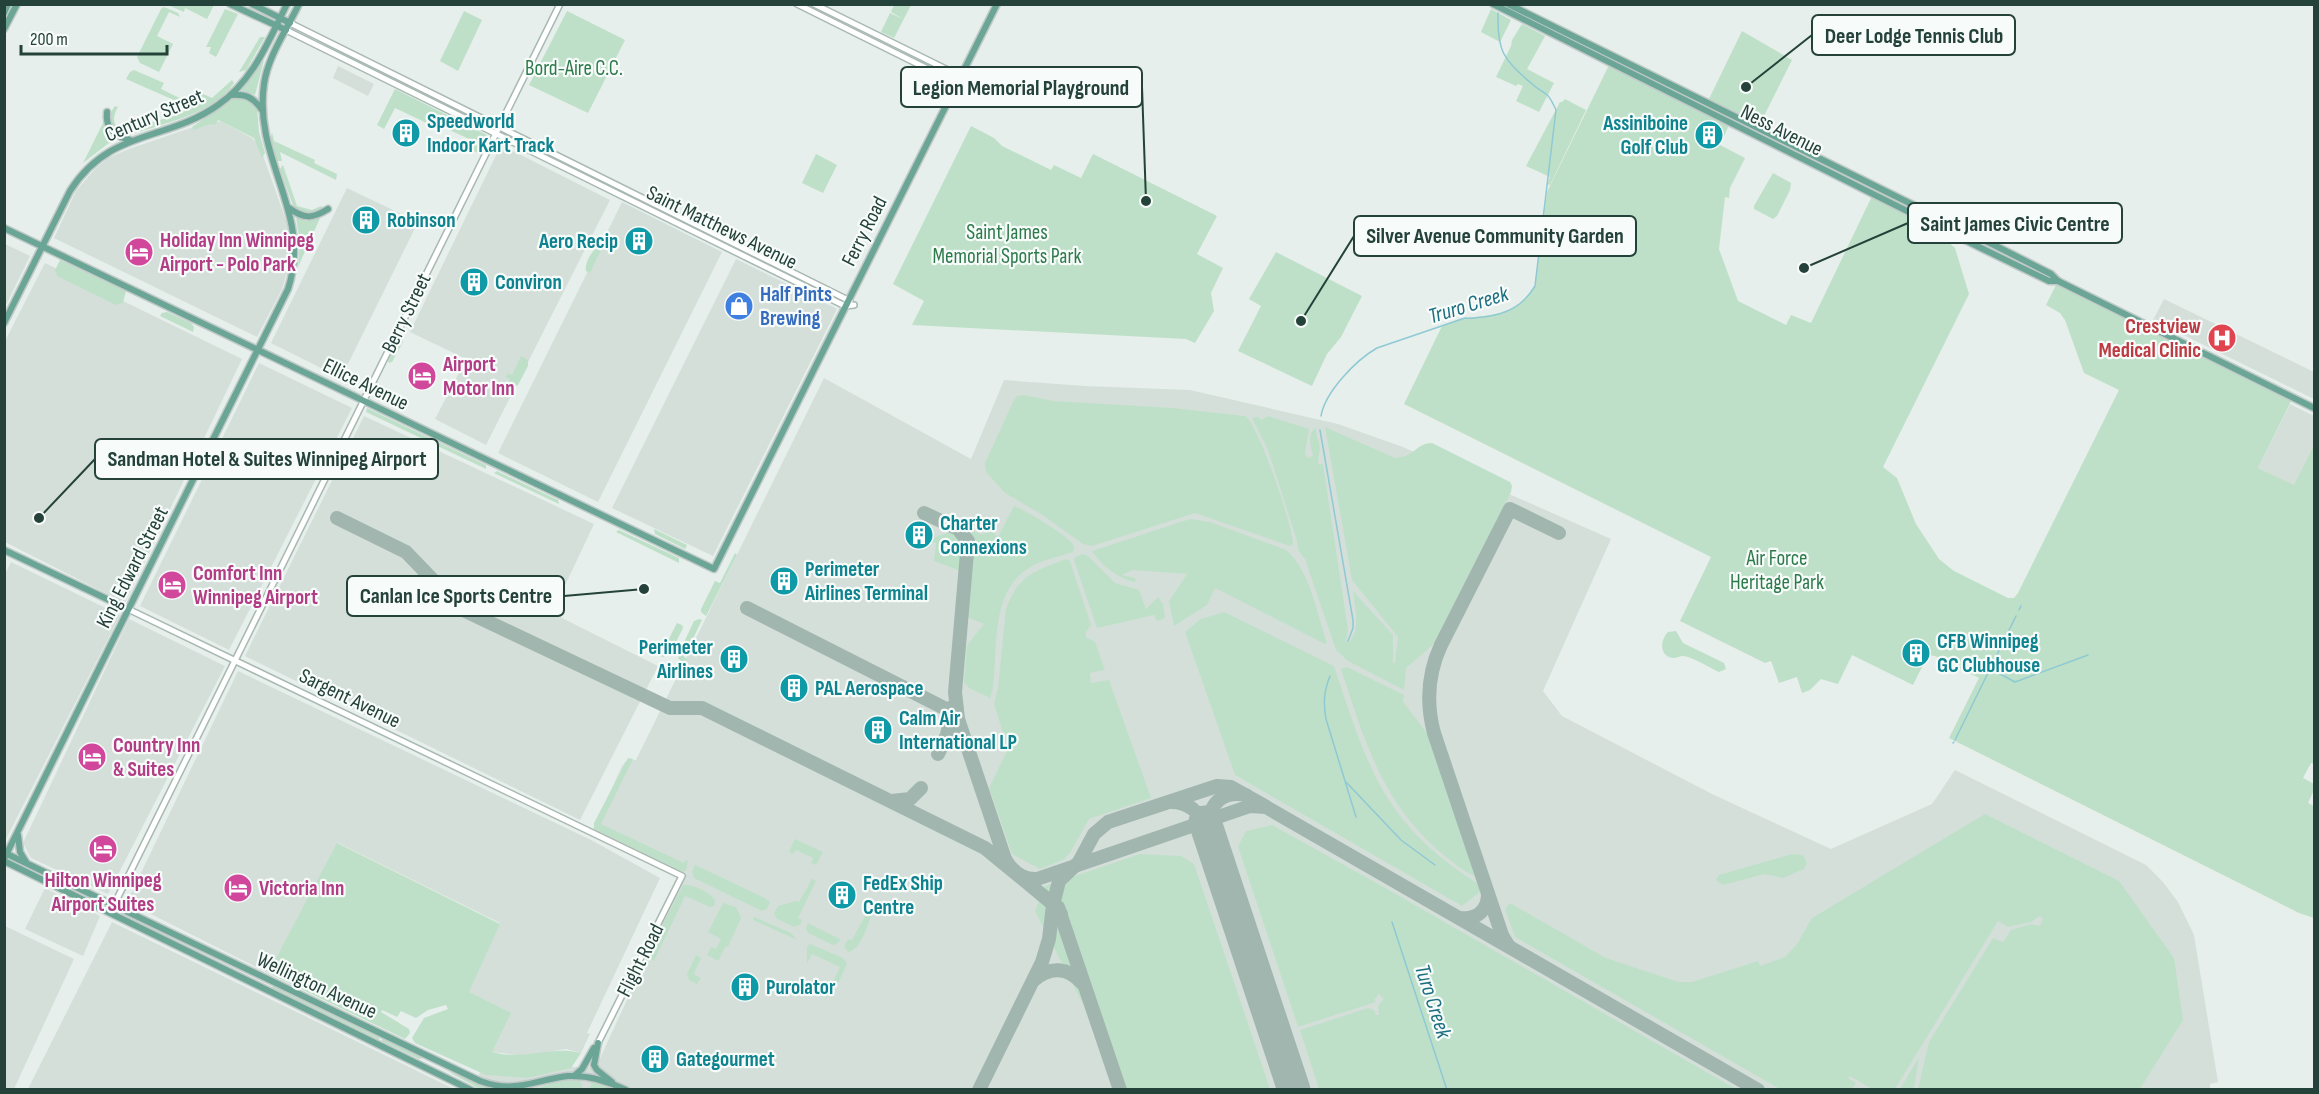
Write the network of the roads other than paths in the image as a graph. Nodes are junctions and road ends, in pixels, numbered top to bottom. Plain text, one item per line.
1 (8, 4) edge
2 (16, 4) edge
3 (230, 4) edge
4 (252, 4) edge
5 (287, 4) edge
6 (299, 4) edge
7 (560, 4) edge
8 (797, 4) edge
9 (814, 4) edge
10 (997, 4) edge
11 (1493, 4) edge
12 (1508, 4) edge
13 (4, 13) edge
14 (280, 18) junction
15 (290, 23) junction
16 (277, 25) junction
17 (4, 29) edge
18 (286, 30) junction
19 (960, 76) junction
20 (956, 83) junction
21 (230, 95) junction
22 (262, 110) junction
23 (107, 112) dead end
24 (499, 127) junction
25 (495, 134) junction
26 (131, 140) junction
27 (289, 208) junction
28 (328, 209) dead end
29 (4, 228) edge
30 (43, 246) junction
31 (2058, 282) junction
32 (846, 303) junction
33 (4, 323) edge
34 (258, 350) junction
35 (363, 401) junction
36 (2314, 408) edge
37 (4, 550) edge
38 (714, 569) joint
39 (128, 609) junction
40 (235, 660) junction
41 (18, 833) junction
42 (5, 857) edge
43 (32, 866) junction
44 (682, 876) joint
45 (112, 909) junction
46 (257, 979) junction
47 (598, 1043) junction
48 (574, 1076) junction
49 (545, 1081) junction
50 (616, 1085) junction
51 (471, 1089) edge
52 (533, 1089) edge
53 (626, 1089) edge

1 - 13 main road
2 - 17 main road
3 - 16 main road, Saint Matthews Avenue
4 - 14 main road, Saint Matthews Avenue
5 - 14 main road, Century Street
6 - 15 main road
7 - 24 street, Berry Street
8 - 20 street
9 - 19 street
10 - 19 main road, Ferry Road
11 - 31 main road, Ness Avenue
12 - 31 main road, Ness Avenue
14 - 15 main road, Saint Matthews Avenue
14 - 16 main road, Century Street
15 - 18 main road
15 - 24 street, Saint Matthews Avenue
16 - 18 main road, Saint Matthews Avenue
16 - 21 main road, Century Street
18 - 22 main road
18 - 25 street, Saint Matthews Avenue
19 - 20 main road, Ferry Road
20 - 32 main road, Ferry Road
21 - 22 main road
21 - 26 main road, Century Street
22 - 27 main road, King Edward Street
23 - 26 main road
24 - 25 street, Berry Street
24 - 32 street, Saint Matthews Avenue
25 - 32 street, Saint Matthews Avenue
25 - 35 street, Berry Street
26 - 30 main road, Century Street
27 - 28 main road
27 - 34 main road, King Edward Street
29 - 30 main road, Ellice Avenue
30 - 33 main road, Century Street
30 - 34 main road, Ellice Avenue
31 - 36 main road, Ness Avenue
32 - 38 main road, Ferry Road
34 - 35 main road, Ellice Avenue
34 - 39 main road, King Edward Street
35 - 38 main road, Ellice Avenue
35 - 40 street, Berry Street
37 - 39 main road, Sargent Avenue
39 - 40 street, Sargent Avenue
39 - 41 main road, King Edward Street
40 - 44 street, Sargent Avenue
40 - 45 street, Berry Street
41 - 42 main road, King Edward Street
41 - 43 main road
42 - 43 main road, Wellington Avenue
42 - 45 main road, Wellington Avenue
43 - 45 main road, Wellington Avenue
44 - 47 street, Flight Road
45 - 46 main road, Wellington Avenue
46 - 49 main road, Wellington Avenue
46 - 51 main road, Wellington Avenue
47 - 48 main road
47 - 50 main road
48 - 49 main road, Wellington Avenue
48 - 50 main road, Wellington Avenue
49 - 52 main road
50 - 53 main road, Wellington Avenue

